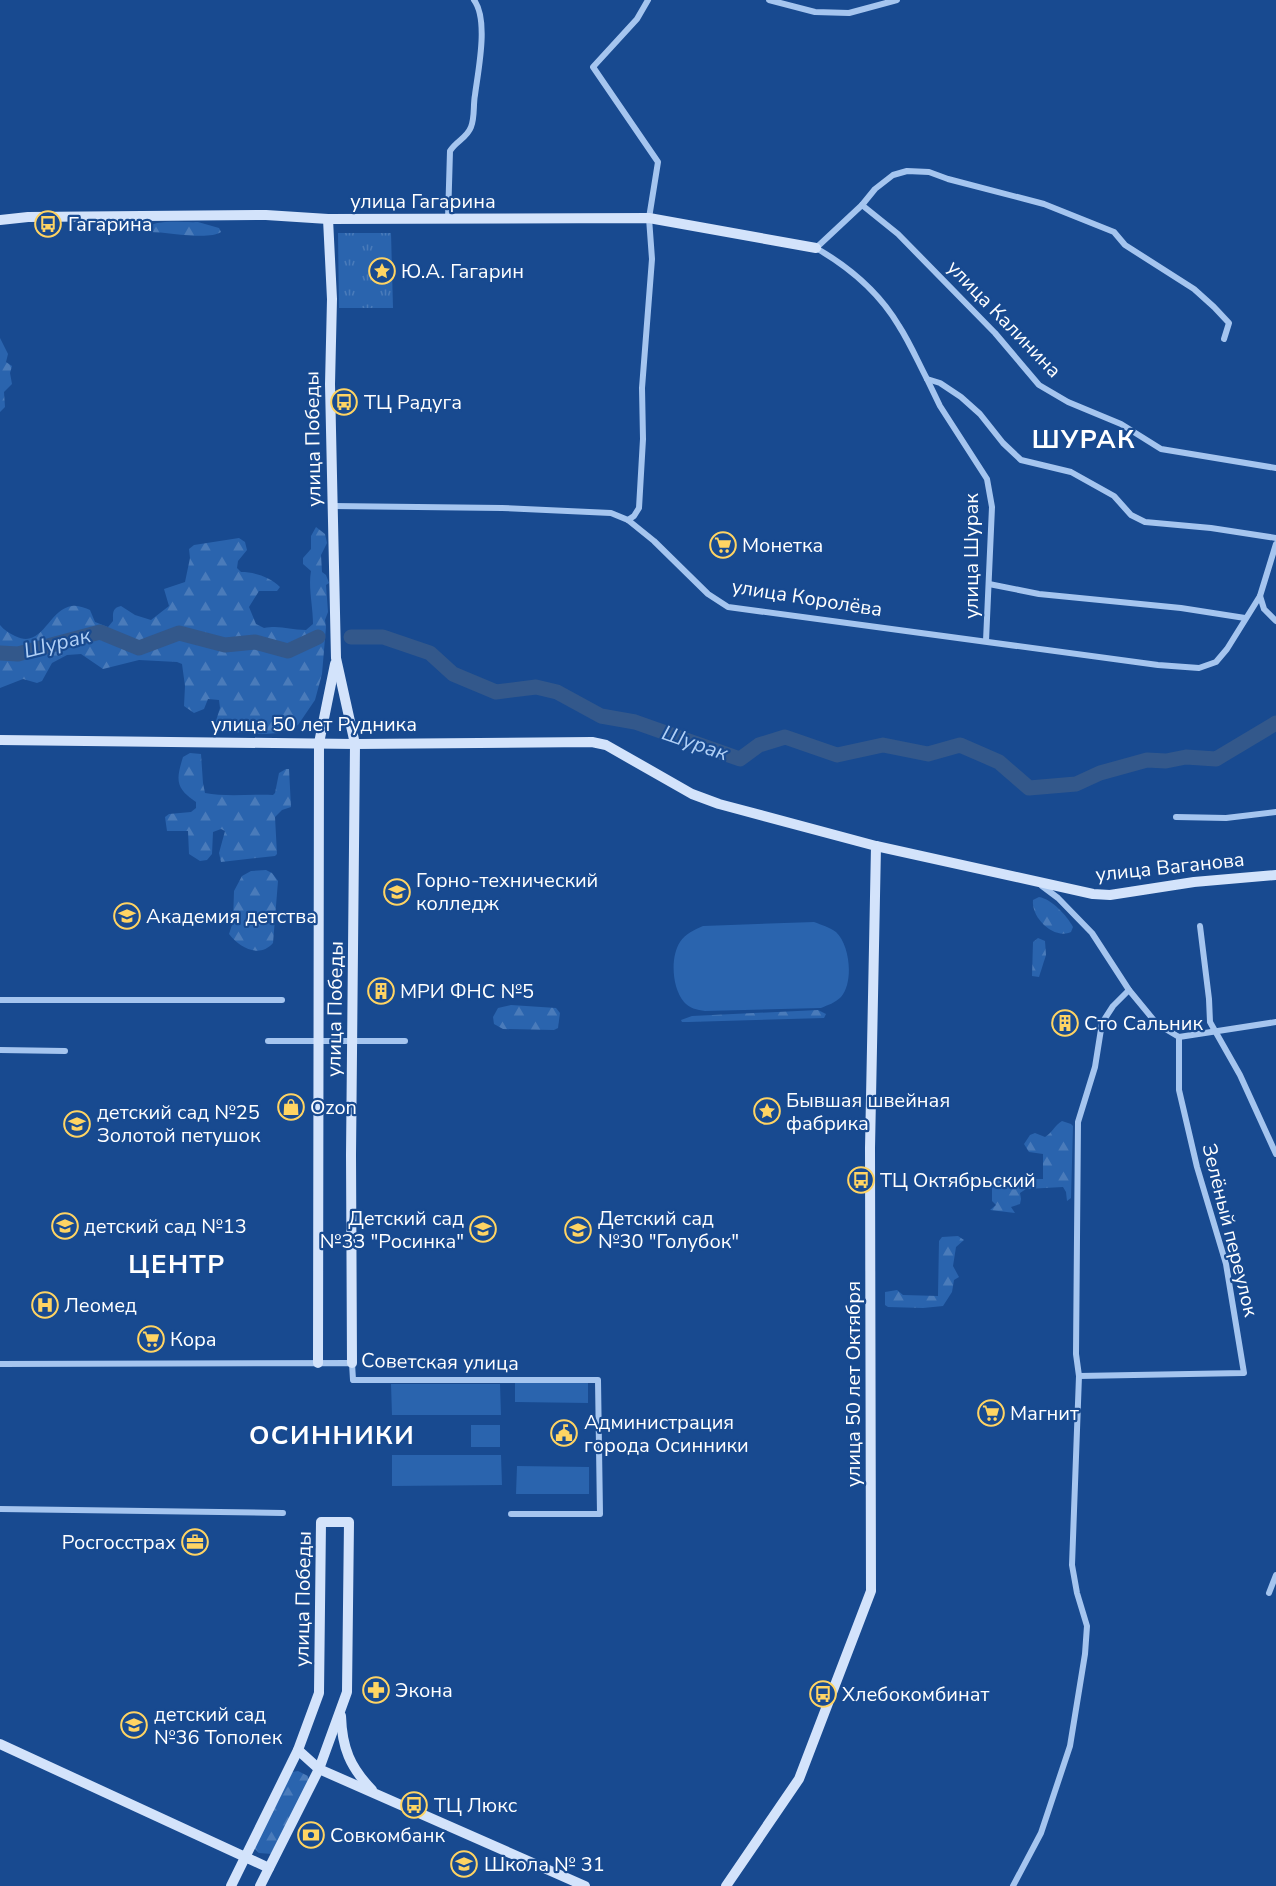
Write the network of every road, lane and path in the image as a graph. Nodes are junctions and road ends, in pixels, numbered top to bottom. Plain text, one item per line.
1 (474, 0) edge
2 (648, 0) edge
3 (769, 0) edge
4 (897, 0) edge
5 (862, 205) junction
6 (0, 212) edge
7 (28, 217) junction
8 (649, 218) junction
9 (328, 219) junction
10 (0, 220) edge
11 (448, 220) junction
12 (816, 248) junction
13 (1224, 339) dead end
14 (927, 379) junction
15 (1276, 468) edge
16 (332, 506) junction
17 (628, 520) junction
18 (1276, 538) edge
19 (1276, 544) edge
20 (989, 584) junction
21 (1260, 596) junction
22 (1245, 618) junction
23 (1276, 621) edge
24 (986, 641) junction
25 (336, 658) junction
26 (0, 740) edge
27 (319, 743) junction
28 (355, 744) junction
29 (1276, 812) edge
30 (1176, 818) dead end
31 (876, 846) junction
32 (1276, 875) edge
33 (1034, 880) junction
34 (1200, 926) dead end
35 (1129, 990) junction
36 (0, 1000) edge
37 (282, 1000) dead end
38 (1276, 1022) edge
39 (1217, 1032) junction
40 (1179, 1037) junction
41 (268, 1041) dead end
42 (319, 1041) junction
43 (353, 1041) junction
44 (405, 1041) dead end
45 (0, 1050) edge
46 (65, 1051) dead end
47 (1276, 1154) edge
48 (318, 1363) junction
49 (352, 1363) junction
50 (0, 1364) edge
51 (1079, 1376) junction
52 (0, 1509) edge
53 (283, 1513) dead end
54 (511, 1514) dead end
55 (1276, 1575) edge
56 (1269, 1593) dead end
57 (340, 1710) junction
58 (0, 1744) edge
59 (298, 1750) junction
60 (319, 1769) junction
61 (377, 1795) junction
62 (245, 1857) junction
63 (269, 1869) junction
64 (231, 1886) edge
65 (260, 1886) edge
66 (585, 1886) edge
67 (726, 1886) edge
68 (1013, 1886) edge

1 - 11 street
2 - 8 street
3 - 4 street
5 - 12 street
5 - 13 street
5 - 15 street, улица Калинина
6 - 7 street, улица Гагарина
7 - 9 street, улица Гагарина
7 - 10 street, улица Гагарина
8 - 11 street, улица Гагарина
8 - 12 street, улица Гагарина
8 - 17 street
9 - 11 street, улица Гагарина
9 - 16 street, улица Победы
12 - 14 street, улица Шурак
14 - 18 street
14 - 20 street, улица Шурак
16 - 17 street, улица Королёва
16 - 25 street, улица Победы
17 - 24 street, улица Королёва
19 - 21 street
20 - 22 street
20 - 24 street, улица Шурак
21 - 22 street, улица Королёва
21 - 23 street
22 - 24 street, улица Королёва
25 - 27 street, улица Победы
25 - 28 street, улица Победы
26 - 27 street, улица 50 лет Рудника
27 - 28 street, улица 50 лет Рудника
27 - 42 street, улица Победы
28 - 31 street, улица 50 лет Рудника
28 - 43 street, улица Победы
29 - 30 street
31 - 33 street, улица Ваганова
31 - 67 street, улица 50 лет Октября
32 - 33 street, улица Ваганова
33 - 35 street
34 - 39 street
35 - 40 street
35 - 51 street
36 - 37 street
38 - 39 street
39 - 40 street
39 - 47 street
40 - 51 street, Зелёный переулок
41 - 42 street
42 - 43 street
42 - 48 street, улица Победы
43 - 44 street
43 - 49 street, улица Победы
45 - 46 street
48 - 49 street, Советская улица
48 - 50 street, Советская улица
49 - 54 street, Советская улица
51 - 68 street
52 - 53 street
55 - 56 street
57 - 59 street, улица Победы
57 - 60 street, улица Победы
57 - 61 street
58 - 62 street
59 - 60 street
59 - 62 street, улица Победы
60 - 61 street
60 - 63 street, улица Победы
61 - 66 street
62 - 63 street
62 - 64 street, улица Победы
63 - 65 street, улица Победы

